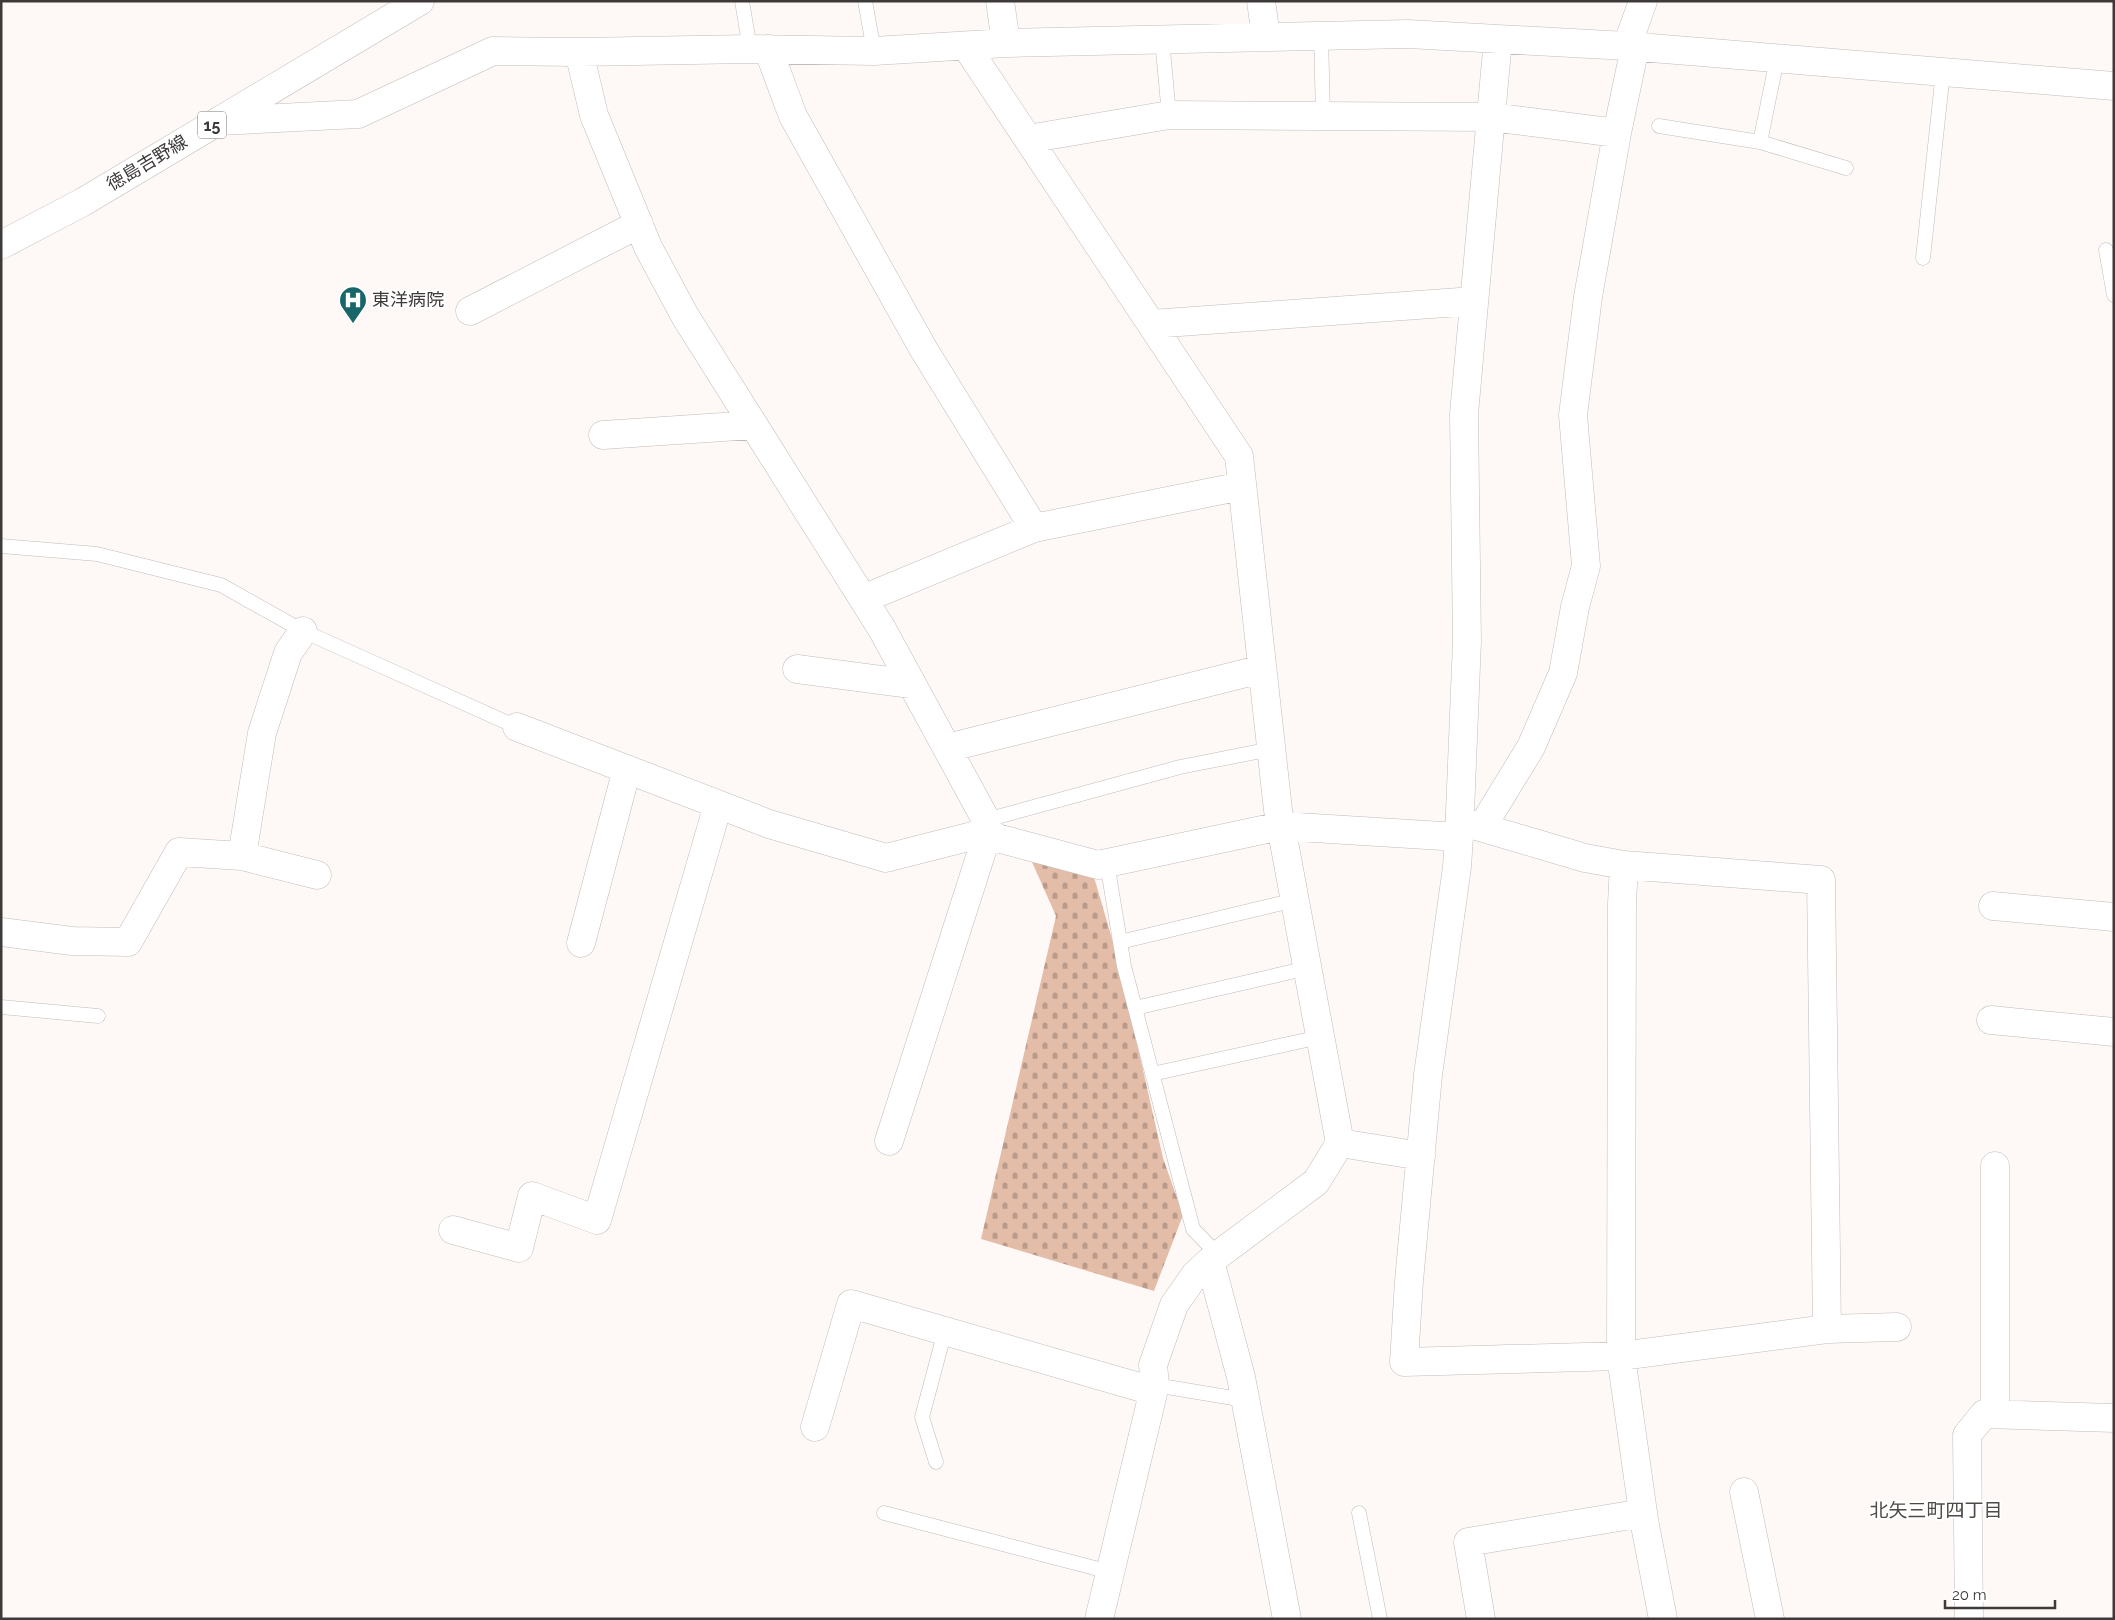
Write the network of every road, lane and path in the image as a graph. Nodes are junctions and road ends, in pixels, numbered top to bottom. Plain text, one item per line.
1 (420, 1) edge
2 (742, 1) edge
3 (865, 1) edge
4 (1000, 1) edge
5 (1260, 1) edge
6 (1643, 1) edge
7 (1321, 36) junction
8 (1266, 37) junction
9 (1162, 39) junction
10 (1498, 39) junction
11 (1006, 43) junction
12 (966, 46) junction
13 (1631, 47) junction
14 (759, 49) junction
15 (874, 51) junction
16 (578, 52) junction
17 (1777, 59) junction
18 (1943, 72) junction
19 (2114, 86) edge
20 (1169, 115) junction
21 (1323, 115) junction
22 (1491, 117) junction
23 (219, 121) junction
24 (1660, 126) dead end
25 (1616, 133) junction
26 (1028, 139) junction
27 (1760, 142) junction
28 (1846, 168) dead end
29 (639, 224) junction
30 (1, 245) edge
31 (2106, 250) dead end
32 (1923, 258) dead end
33 (2114, 295) edge
34 (1474, 301) junction
35 (470, 311) dead end
36 (1151, 324) junction
37 (753, 425) junction
38 (603, 435) dead end
39 (1242, 486) junction
40 (1034, 528) junction
41 (1, 546) edge
42 (863, 599) junction
43 (303, 631) junction
44 (797, 669) dead end
45 (1262, 670) junction
46 (911, 684) junction
47 (517, 726) joint
48 (947, 748) junction
49 (1271, 749) junction
50 (627, 769) junction
51 (718, 805) junction
52 (987, 826) junction
53 (1281, 826) junction
54 (1467, 828) junction
55 (242, 856) junction
56 (1107, 863) junction
57 (1624, 865) junction
58 (317, 875) dead end
59 (1295, 900) junction
60 (1993, 906) dead end
61 (2114, 917) edge
62 (1, 932) edge
63 (1120, 942) junction
64 (581, 943) dead end
65 (1308, 968) junction
66 (1, 1007) edge
67 (1135, 1008) junction
68 (98, 1016) dead end
69 (1990, 1020) dead end
70 (2114, 1032) edge
71 (1320, 1038) junction
72 (1152, 1074) junction
73 (889, 1141) dead end
74 (1340, 1143) junction
75 (1421, 1156) junction
76 (1995, 1166) dead end
77 (453, 1230) dead end
78 (1214, 1258) junction
79 (1897, 1328) dead end
80 (1826, 1330) junction
81 (945, 1331) junction
82 (1621, 1356) junction
83 (1154, 1388) junction
84 (1246, 1400) junction
85 (1995, 1414) junction
86 (2114, 1418) edge
87 (815, 1428) dead end
88 (936, 1462) dead end
89 (1744, 1492) dead end
90 (884, 1513) dead end
91 (1359, 1513) dead end
92 (1643, 1513) junction
93 (1110, 1572) junction
94 (1099, 1619) edge
95 (1288, 1619) edge
96 (1380, 1619) edge
97 (1481, 1619) edge
98 (1663, 1619) edge
99 (1770, 1619) edge
100 (1969, 1619) edge

1 - 23 street, 徳島吉野線 / 15
2 - 14 lane
3 - 15 lane
4 - 11 street
5 - 8 street
6 - 13 street
7 - 8 street
7 - 10 street
7 - 21 lane
8 - 9 street
9 - 11 street
9 - 20 lane
10 - 13 street
10 - 22 street
11 - 12 street
12 - 15 street
12 - 26 street
13 - 17 street
13 - 25 street
14 - 15 street
14 - 16 street
14 - 40 street
16 - 23 street
16 - 29 street
17 - 18 street
17 - 27 lane
18 - 19 street
18 - 32 lane
20 - 21 street
20 - 26 street
21 - 22 street
22 - 25 street
22 - 34 street
23 - 30 street, 徳島吉野線 / 15
24 - 27 lane
25 - 54 street
26 - 36 street
27 - 28 lane
29 - 35 street
29 - 37 street
31 - 33 lane
34 - 36 street
34 - 54 street
36 - 39 street
37 - 38 street
37 - 42 street
39 - 40 street
39 - 45 street
40 - 42 street
41 - 43 lane
42 - 46 street
43 - 47 lane
43 - 55 street
44 - 46 street
45 - 48 street
45 - 49 street
46 - 48 street
47 - 50 street
48 - 52 street
49 - 52 lane
49 - 53 street
50 - 51 street
50 - 64 street
51 - 52 street
51 - 77 street
52 - 56 street
52 - 73 street
53 - 54 street
53 - 56 street
53 - 59 street
54 - 57 street
54 - 75 street
55 - 58 street
55 - 62 street
56 - 63 lane
57 - 80 street
57 - 82 street
59 - 63 lane
59 - 65 street
60 - 61 street
63 - 67 lane
65 - 67 lane
65 - 71 street
66 - 68 lane
67 - 72 lane
69 - 70 street
71 - 72 lane
71 - 74 street
72 - 78 lane
74 - 75 street
74 - 78 street
75 - 82 street
76 - 85 street
78 - 83 street
78 - 84 street
79 - 80 street
80 - 82 street
81 - 83 street
81 - 87 street
81 - 88 lane
82 - 92 street
83 - 84 lane
83 - 93 street
84 - 95 street
85 - 86 street
85 - 100 street
89 - 99 street
90 - 93 lane
91 - 96 lane
92 - 97 street
92 - 98 street
93 - 94 street

